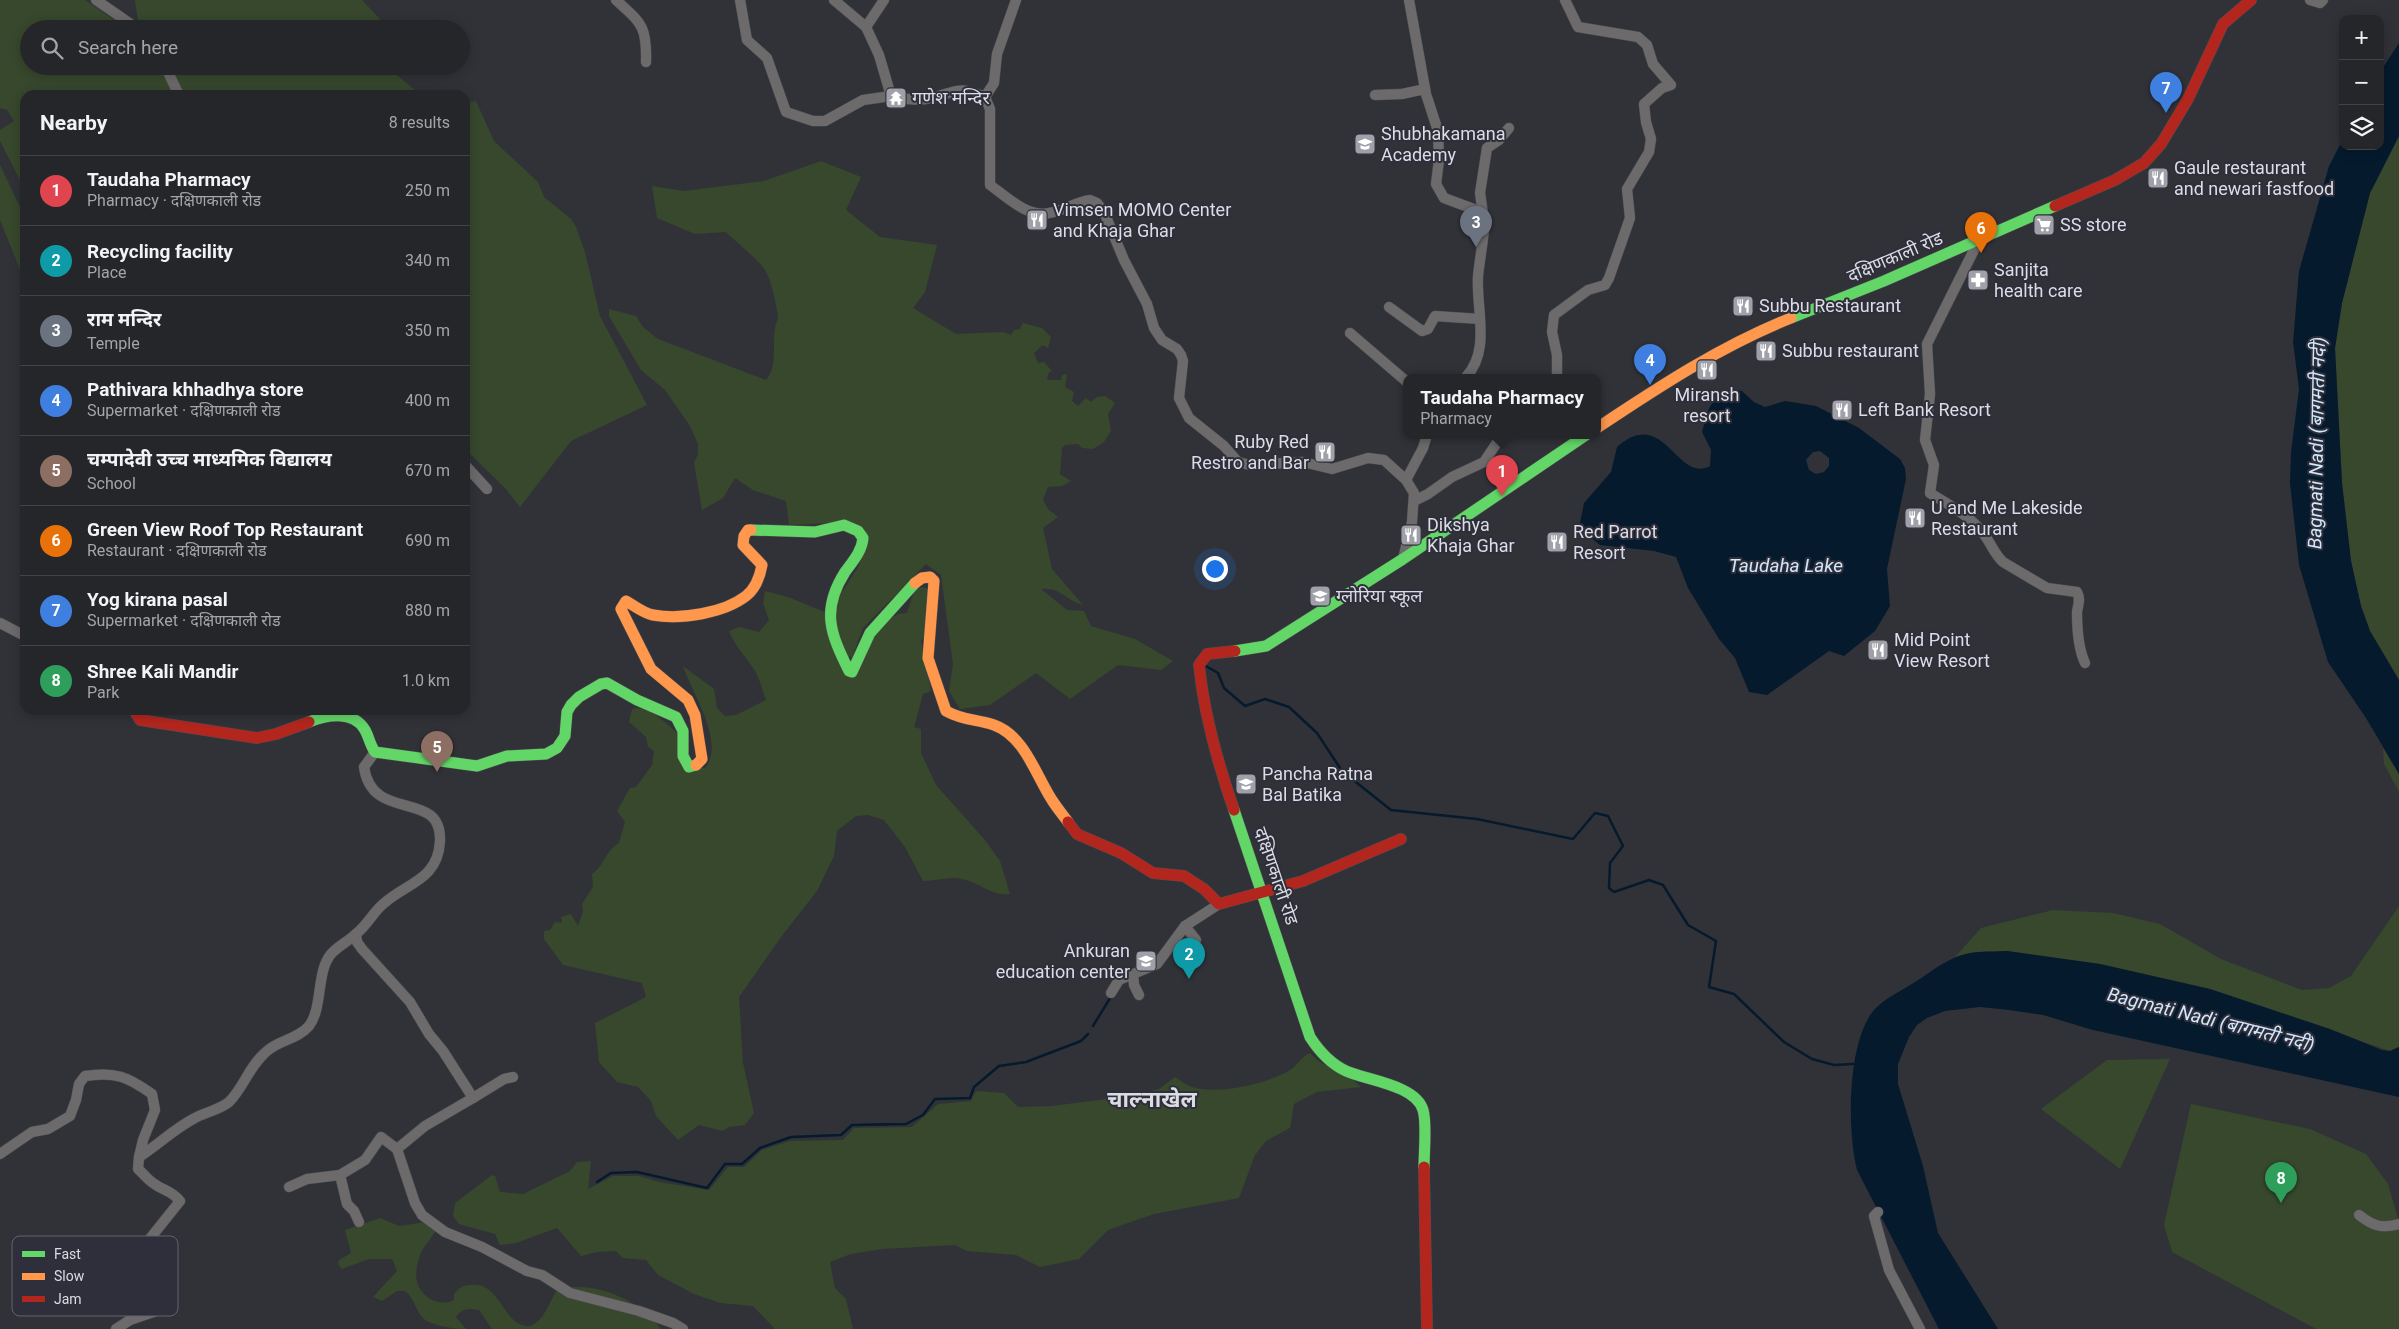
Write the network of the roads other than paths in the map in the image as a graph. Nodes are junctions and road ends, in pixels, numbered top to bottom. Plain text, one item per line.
1 (96, 0) edge
2 (616, 0) edge
3 (740, 0) edge
4 (834, 0) edge
5 (884, 0) edge
6 (1016, 0) edge
7 (1409, 0) edge
8 (1565, 0) edge
9 (2251, 0) edge
10 (2310, 0) edge
11 (2323, 0) edge
12 (125, 20) edge
13 (866, 27) junction
14 (646, 62) dead end
15 (169, 75) edge
16 (1425, 89) junction
17 (177, 90) edge
18 (1374, 95) dead end
19 (891, 96) junction
20 (985, 97) junction
21 (1509, 128) dead end
22 (1483, 214) junction
23 (1979, 240) junction
24 (1389, 308) dead end
25 (1480, 319) junction
26 (1350, 333) dead end
27 (1468, 374) edge
28 (1558, 374) edge
29 (1403, 379) edge
30 (1601, 425) edge
31 (1425, 439) edge
32 (1499, 439) edge
33 (1580, 439) edge
34 (470, 471) edge
35 (1406, 480) junction
36 (487, 489) dead end
37 (1414, 501) junction
38 (1402, 558) junction
39 (0, 623) edge
40 (20, 633) edge
41 (2085, 663) dead end
42 (137, 715) edge
43 (340, 715) edge
44 (340, 715) edge
45 (374, 752) junction
46 (1401, 839) dead end
47 (1260, 893) junction
48 (1219, 904) junction
49 (356, 934) junction
50 (1133, 977) junction
51 (1111, 993) dead end
52 (1139, 995) dead end
53 (513, 1077) dead end
54 (473, 1098) junction
55 (397, 1149) junction
56 (0, 1154) edge
57 (139, 1157) junction
58 (340, 1175) junction
59 (289, 1187) dead end
60 (1878, 1212) dead end
61 (2359, 1215) dead end
62 (359, 1222) dead end
63 (2399, 1224) edge
64 (152, 1236) edge
65 (142, 1316) edge
66 (116, 1329) edge
67 (683, 1329) edge
68 (1427, 1329) edge
69 (1920, 1329) edge

1 - 12 street
2 - 14 street
3 - 19 street
4 - 13 street
5 - 13 street
6 - 20 street
7 - 16 street
8 - 28 street
9 - 23 street, दक्षिणकाली रोड
10 - 11 street
13 - 19 street
15 - 17 street
16 - 18 street
16 - 22 street
19 - 20 street
20 - 35 street
21 - 22 street
22 - 25 street
23 - 30 street, दक्षिणकाली रोड
23 - 41 street
24 - 25 street
25 - 27 street
26 - 29 street
31 - 35 street
32 - 37 street
33 - 38 street, दक्षिणकाली रोड
34 - 36 street
35 - 37 street
37 - 38 street
38 - 47 street, दक्षिणकाली रोड
39 - 40 street
42 - 44 street
43 - 45 street
45 - 48 street
45 - 49 street
46 - 47 street
47 - 48 street
47 - 68 street, दक्षिणकाली रोड
48 - 50 street
49 - 54 street
49 - 57 street
50 - 51 street
50 - 52 street
53 - 54 street
54 - 55 street
55 - 58 street
55 - 67 street
56 - 57 street
57 - 64 street
58 - 59 street
58 - 62 street
60 - 69 street
61 - 63 street
65 - 66 street

